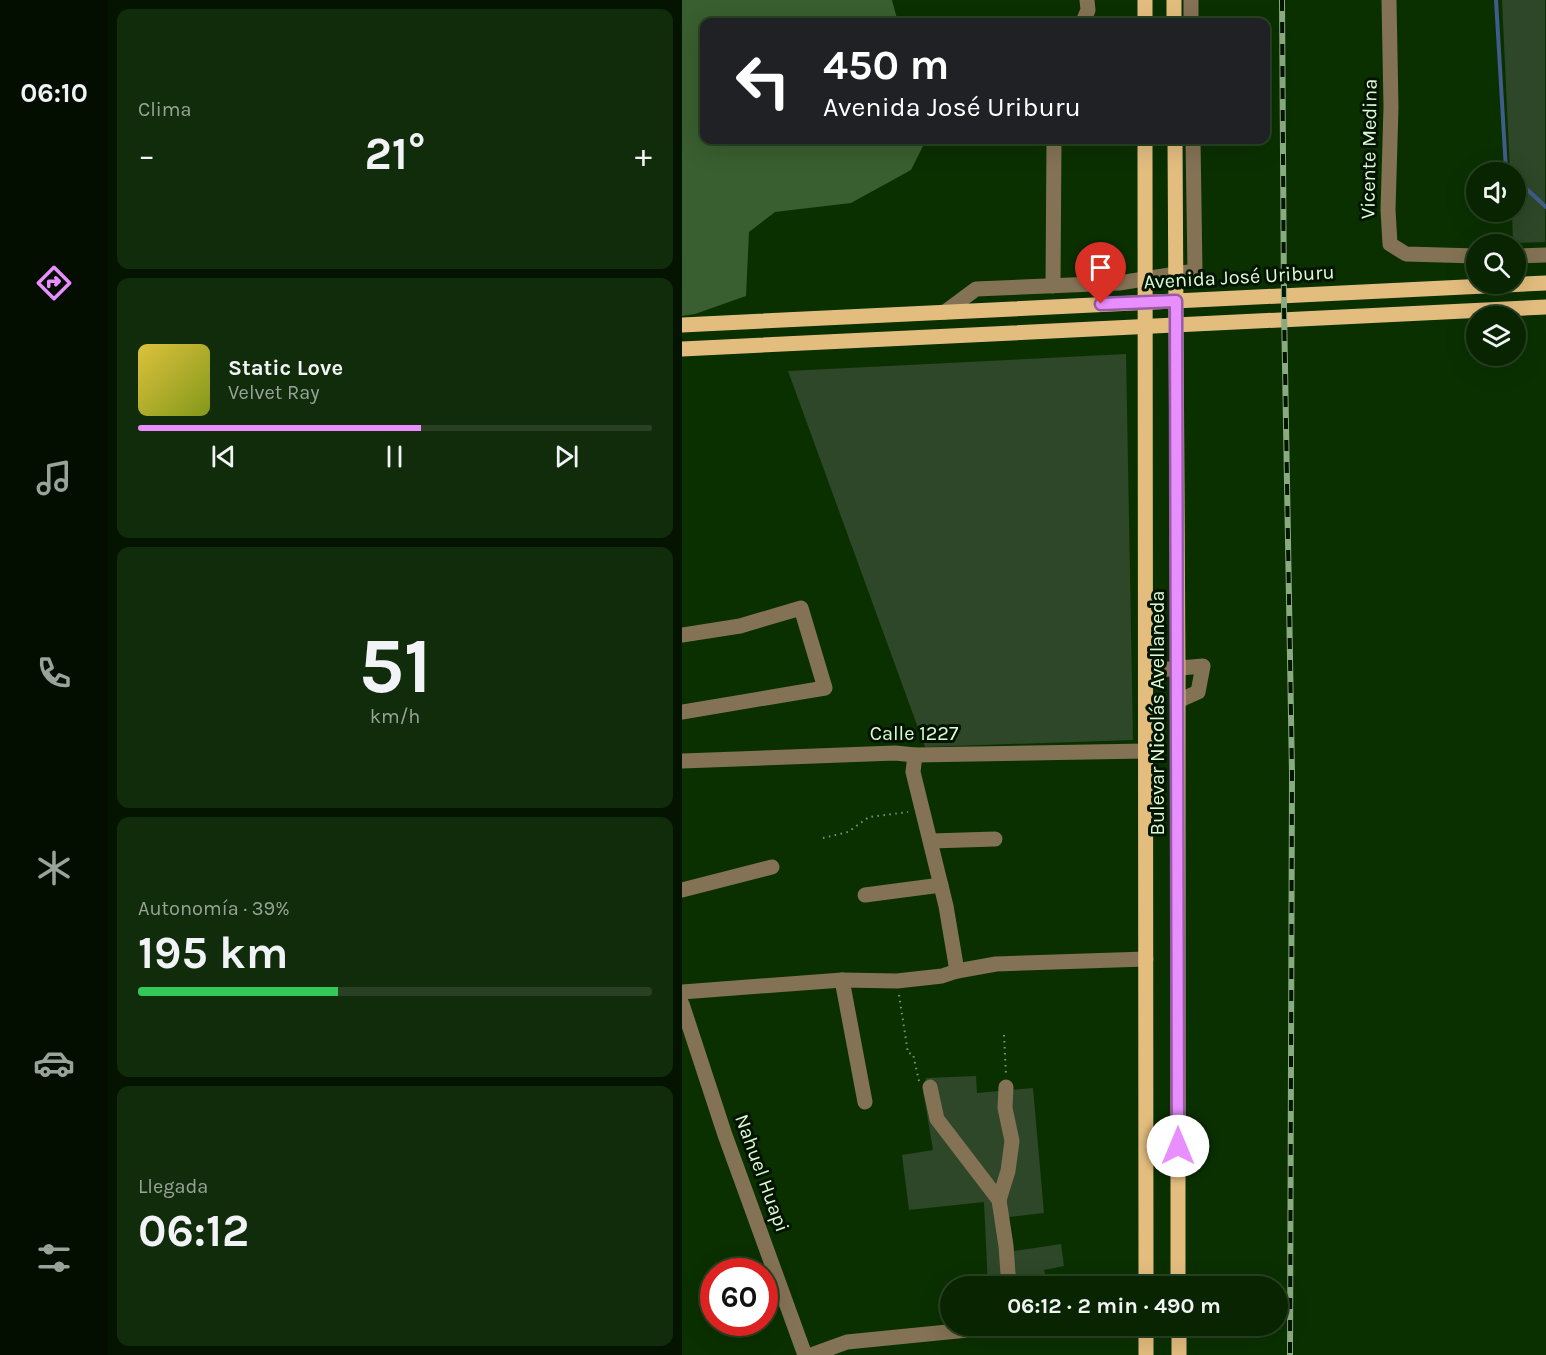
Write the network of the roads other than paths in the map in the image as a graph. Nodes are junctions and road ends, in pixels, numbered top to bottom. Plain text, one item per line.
1 (1087, 0) edge
2 (1145, 0) edge
3 (1174, 0) edge
4 (1191, 0) edge
5 (1389, 0) edge
6 (1085, 18) edge
7 (1145, 18) edge
8 (1174, 18) edge
9 (1191, 18) edge
10 (1054, 144) edge
11 (1145, 144) edge
12 (1175, 144) edge
13 (1193, 144) edge
14 (1466, 255) edge
15 (1546, 255) edge
16 (1526, 256) edge
17 (1546, 283) edge
18 (1053, 286) junction
19 (1176, 297) junction
20 (1146, 298) junction
21 (1546, 307) edge
22 (945, 312) junction
23 (682, 325) edge
24 (1176, 325) junction
25 (1146, 326) junction
26 (682, 349) edge
27 (682, 635) edge
28 (1178, 670) junction
29 (1146, 671) junction
30 (1178, 701) junction
31 (682, 712) edge
32 (1146, 751) junction
33 (915, 755) junction
34 (682, 761) edge
35 (995, 839) dead end
36 (931, 840) junction
37 (772, 867) dead end
38 (941, 885) junction
39 (682, 890) edge
40 (865, 895) dead end
41 (1146, 959) junction
42 (957, 971) junction
43 (842, 980) junction
44 (682, 992) edge
45 (682, 1004) edge
46 (930, 1087) road end
47 (1006, 1087) road end
48 (865, 1102) dead end
49 (999, 1200) junction
50 (1008, 1276) edge
51 (1146, 1276) edge
52 (1178, 1276) edge
53 (940, 1332) edge
54 (1146, 1336) edge
55 (1178, 1336) edge
56 (805, 1355) edge
57 (811, 1355) edge
58 (1146, 1355) edge
59 (1178, 1355) edge

1 - 6 street
2 - 7 main road
3 - 8 main road
4 - 9 street
5 - 14 street, Vicente Medina
10 - 18 street
11 - 20 main road, Bulevar Nicolás Avellaneda
12 - 19 main road, Bulevar Nicolás Avellaneda
13 - 18 street
15 - 16 street
17 - 19 main road, Avenida José Uriburu
18 - 22 street
19 - 20 main road, Avenida José Uriburu
19 - 24 main road, Bulevar Nicolás Avellaneda
20 - 22 main road, Avenida José Uriburu
20 - 25 main road, Bulevar Nicolás Avellaneda
21 - 24 main road
22 - 23 main road, Avenida José Uriburu
24 - 25 main road
24 - 28 main road, Bulevar Nicolás Avellaneda
25 - 26 main road
25 - 29 main road, Bulevar Nicolás Avellaneda
27 - 31 street
28 - 29 street
28 - 30 main road, Bulevar Nicolás Avellaneda
28 - 30 street
29 - 32 main road, Bulevar Nicolás Avellaneda
30 - 52 main road, Bulevar Nicolás Avellaneda
32 - 33 street, Calle 1227
32 - 41 main road, Bulevar Nicolás Avellaneda
33 - 34 street, Calle 1227
33 - 36 street
35 - 36 street
36 - 38 street
37 - 39 street
38 - 40 street
38 - 42 street
41 - 42 street
41 - 51 main road, Bulevar Nicolás Avellaneda
42 - 43 street
43 - 44 street
43 - 48 street
45 - 56 street, Nahuel Huapi
46 - 49 street
47 - 49 street
49 - 50 street
53 - 57 street
54 - 58 main road
55 - 59 main road

